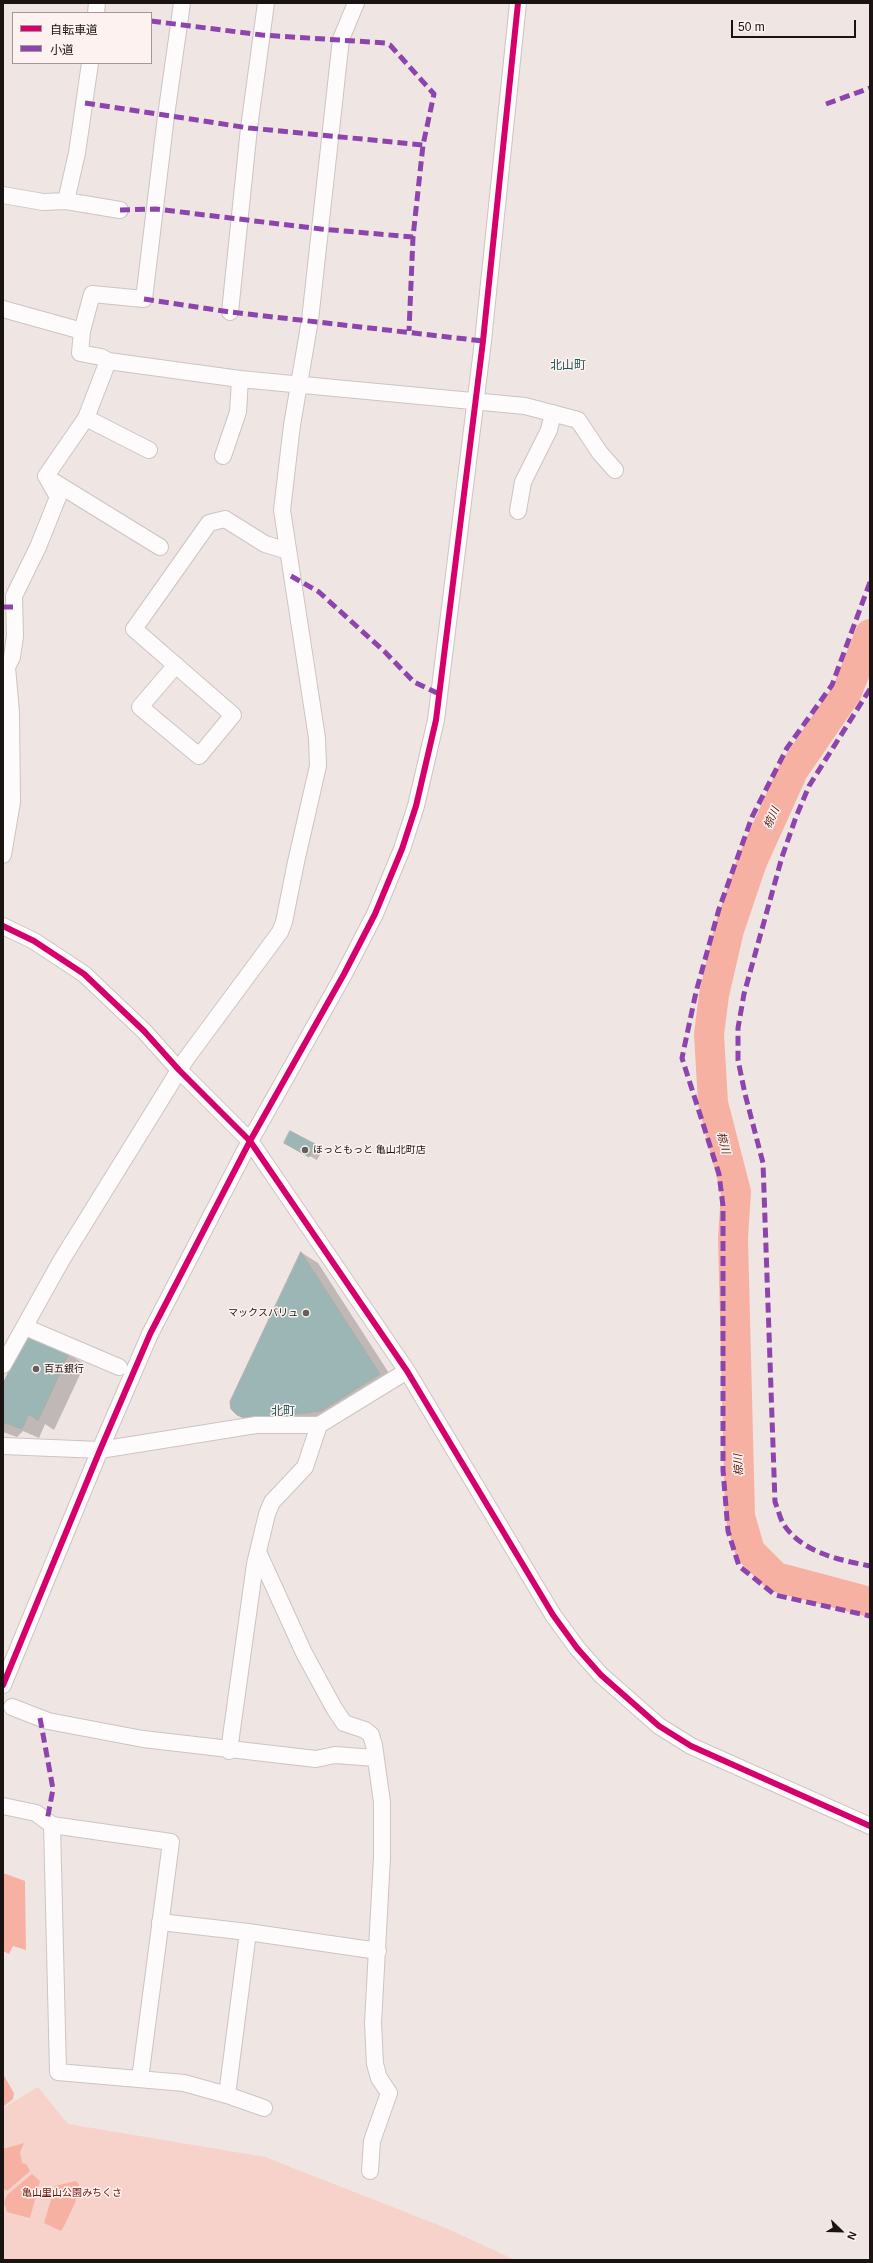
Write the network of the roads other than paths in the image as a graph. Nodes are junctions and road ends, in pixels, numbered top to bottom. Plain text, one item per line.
1 (182, 3) edge
2 (266, 3) edge
3 (356, 3) edge
4 (518, 3) edge
5 (90, 64) edge
6 (3, 195) edge
7 (66, 201) junction
8 (120, 210) dead end
9 (3, 310) edge
10 (230, 312) dead end
11 (82, 331) junction
12 (108, 361) junction
13 (240, 379) junction
14 (299, 384) junction
15 (476, 401) junction
16 (553, 413) junction
17 (86, 418) junction
18 (149, 450) dead end
19 (223, 456) dead end
20 (615, 470) dead end
21 (46, 476) junction
22 (518, 511) dead end
23 (160, 547) dead end
24 (288, 551) junction
25 (176, 665) junction
26 (3, 855) edge
27 (3, 926) edge
28 (179, 1070) junction
29 (250, 1141) junction
30 (25, 1327) junction
31 (3, 1365) edge
32 (119, 1367) dead end
33 (407, 1371) junction
34 (319, 1425) junction
35 (3, 1446) edge
36 (100, 1450) junction
37 (259, 1554) junction
38 (3, 1684) edge
39 (12, 1707) dead end
40 (230, 1751) junction
41 (375, 1758) junction
42 (3, 1806) edge
43 (52, 1826) junction
44 (870, 1826) edge
45 (160, 1922) junction
46 (248, 1932) junction
47 (378, 1952) junction
48 (140, 2079) junction
49 (227, 2095) junction
50 (264, 2108) dead end
51 (370, 2171) dead end

1 - 11 street
2 - 10 street
3 - 14 street
4 - 15 street
5 - 7 street
6 - 7 street
7 - 8 street
9 - 11 street
11 - 12 street
12 - 13 street
12 - 17 street
13 - 14 street
13 - 19 street
14 - 15 street
14 - 24 street
15 - 16 street
15 - 29 street
16 - 20 street
16 - 22 street
17 - 18 street
17 - 21 street
21 - 23 street
21 - 26 street
24 - 25 street
24 - 28 street
25 - 25 street
27 - 28 street
28 - 29 street
28 - 30 street
29 - 33 street
29 - 36 street
30 - 31 street
30 - 32 street
33 - 34 street
33 - 44 street
34 - 36 street
34 - 37 street
35 - 36 street
36 - 38 street
37 - 40 street
37 - 41 street
39 - 40 street
40 - 41 street
41 - 47 street
42 - 43 street
43 - 45 street
43 - 48 street
45 - 46 street
45 - 48 street
46 - 47 street
46 - 49 street
47 - 51 street
48 - 49 street
49 - 50 street

